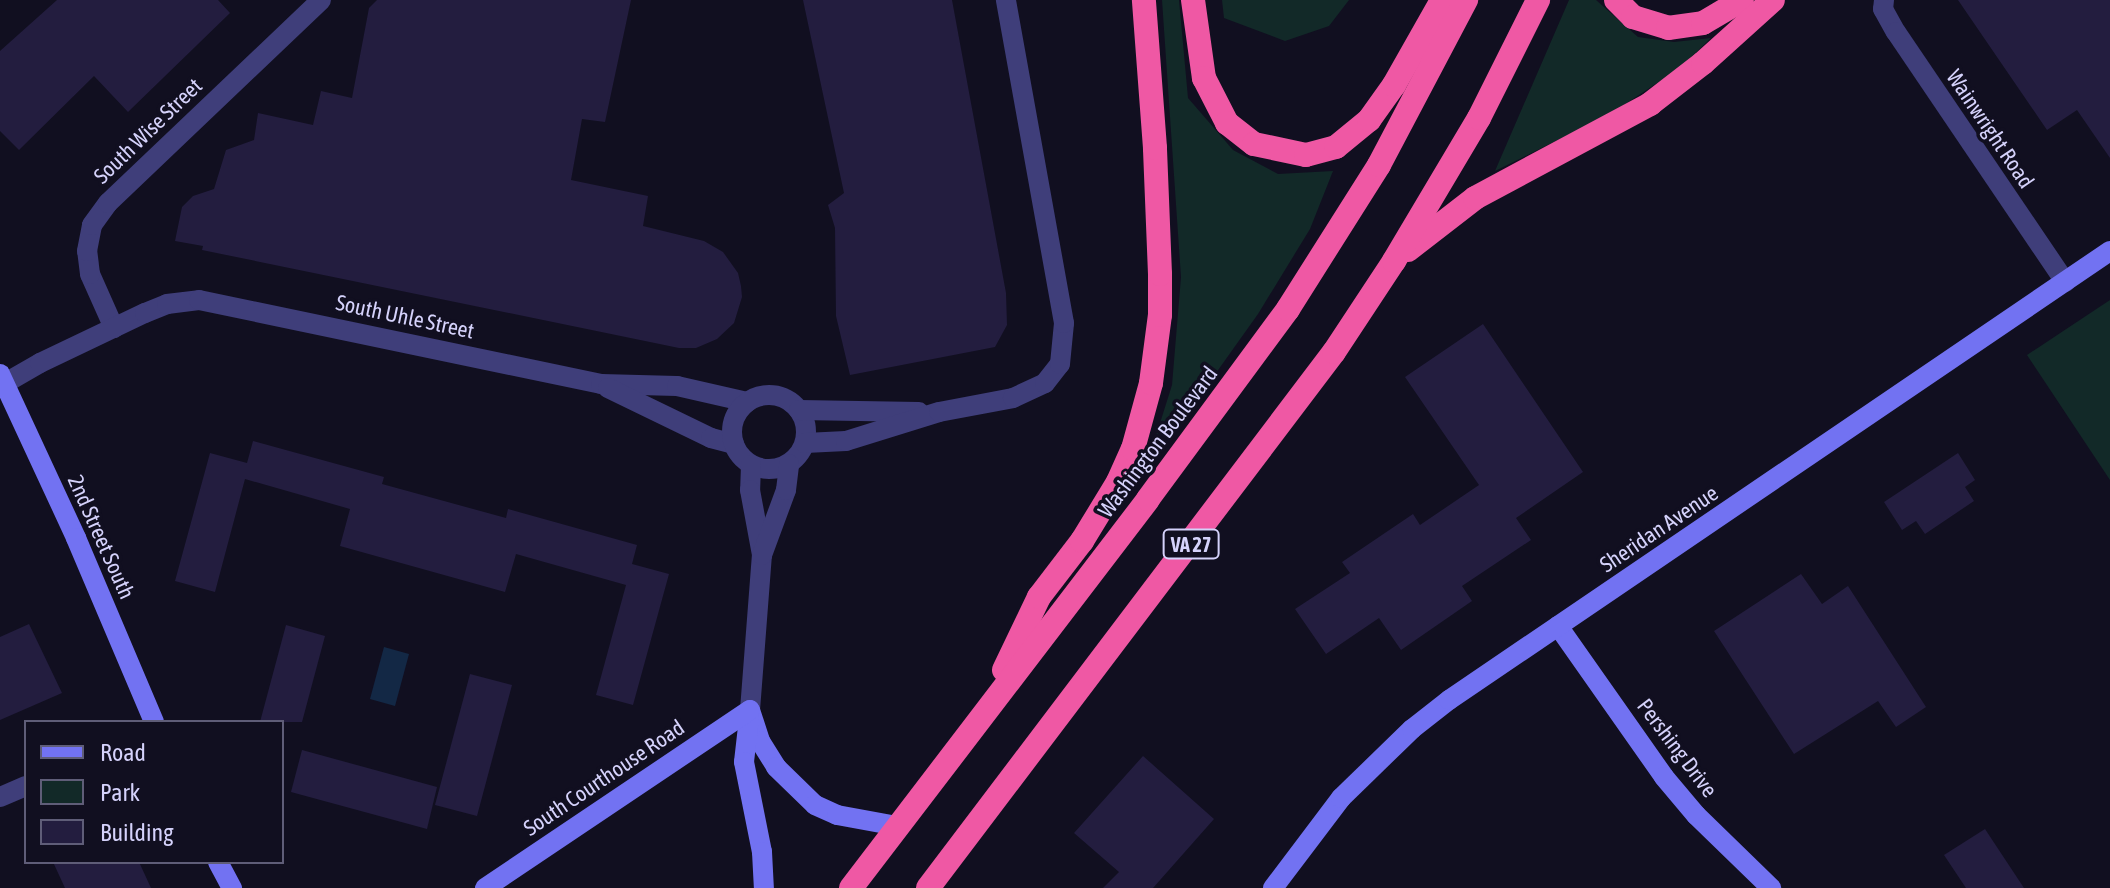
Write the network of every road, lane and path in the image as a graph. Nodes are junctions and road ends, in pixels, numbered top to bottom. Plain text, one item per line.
1 (321, 0) edge
2 (1006, 0) edge
3 (1144, 0) edge
4 (1193, 0) edge
5 (1442, 0) edge
6 (1466, 0) edge
7 (1538, 0) edge
8 (1616, 0) edge
9 (1742, 0) edge
10 (1773, 0) edge
11 (1884, 0) edge
12 (2110, 251) edge
13 (1394, 261) junction
14 (2065, 282) junction
15 (114, 328) junction
16 (2, 381) edge
17 (601, 384) junction
18 (747, 402) junction
19 (799, 410) junction
20 (939, 412) junction
21 (805, 443) junction
22 (734, 444) junction
23 (789, 464) junction
24 (751, 465) junction
25 (762, 555) junction
26 (1558, 626) junction
27 (750, 710) junction
28 (983, 714) junction
29 (153, 720) edge
30 (24, 787) edge
31 (0, 797) edge
32 (980, 820) junction
33 (897, 826) junction
34 (219, 864) edge
35 (232, 888) edge
36 (485, 888) edge
37 (764, 888) edge
38 (851, 888) edge
39 (928, 888) edge
40 (941, 888) edge
41 (1273, 888) edge
42 (1771, 888) edge

1 - 15 street, South Wise Street
2 - 20 street
3 - 28 highway
4 - 5 highway
6 - 28 highway, Washington Boulevard / VA 27
7 - 13 highway, VA 27
8 - 9 highway
10 - 13 highway
11 - 14 street, Wainwright Road
12 - 14 street, Sheridan Avenue
13 - 32 highway, VA 27
14 - 26 street, Sheridan Avenue
15 - 16 street, South Uhle Street
15 - 17 street, South Uhle Street
16 - 29 street, 2nd Street South
17 - 18 street, South Uhle Street
17 - 22 street, South Uhle Street
18 - 19 street
18 - 22 street
19 - 20 street
19 - 21 street
20 - 21 street
21 - 23 street
22 - 24 street
23 - 24 street
23 - 25 street
24 - 25 street
25 - 27 street
26 - 41 street, Sheridan Avenue
26 - 42 street, Pershing Drive
27 - 33 street
27 - 36 street, South Courthouse Road
27 - 37 street
28 - 33 highway, Washington Boulevard / VA 27
30 - 31 street
32 - 39 highway, VA 27
32 - 40 highway
33 - 38 highway, Washington Boulevard / VA 27
34 - 35 street

